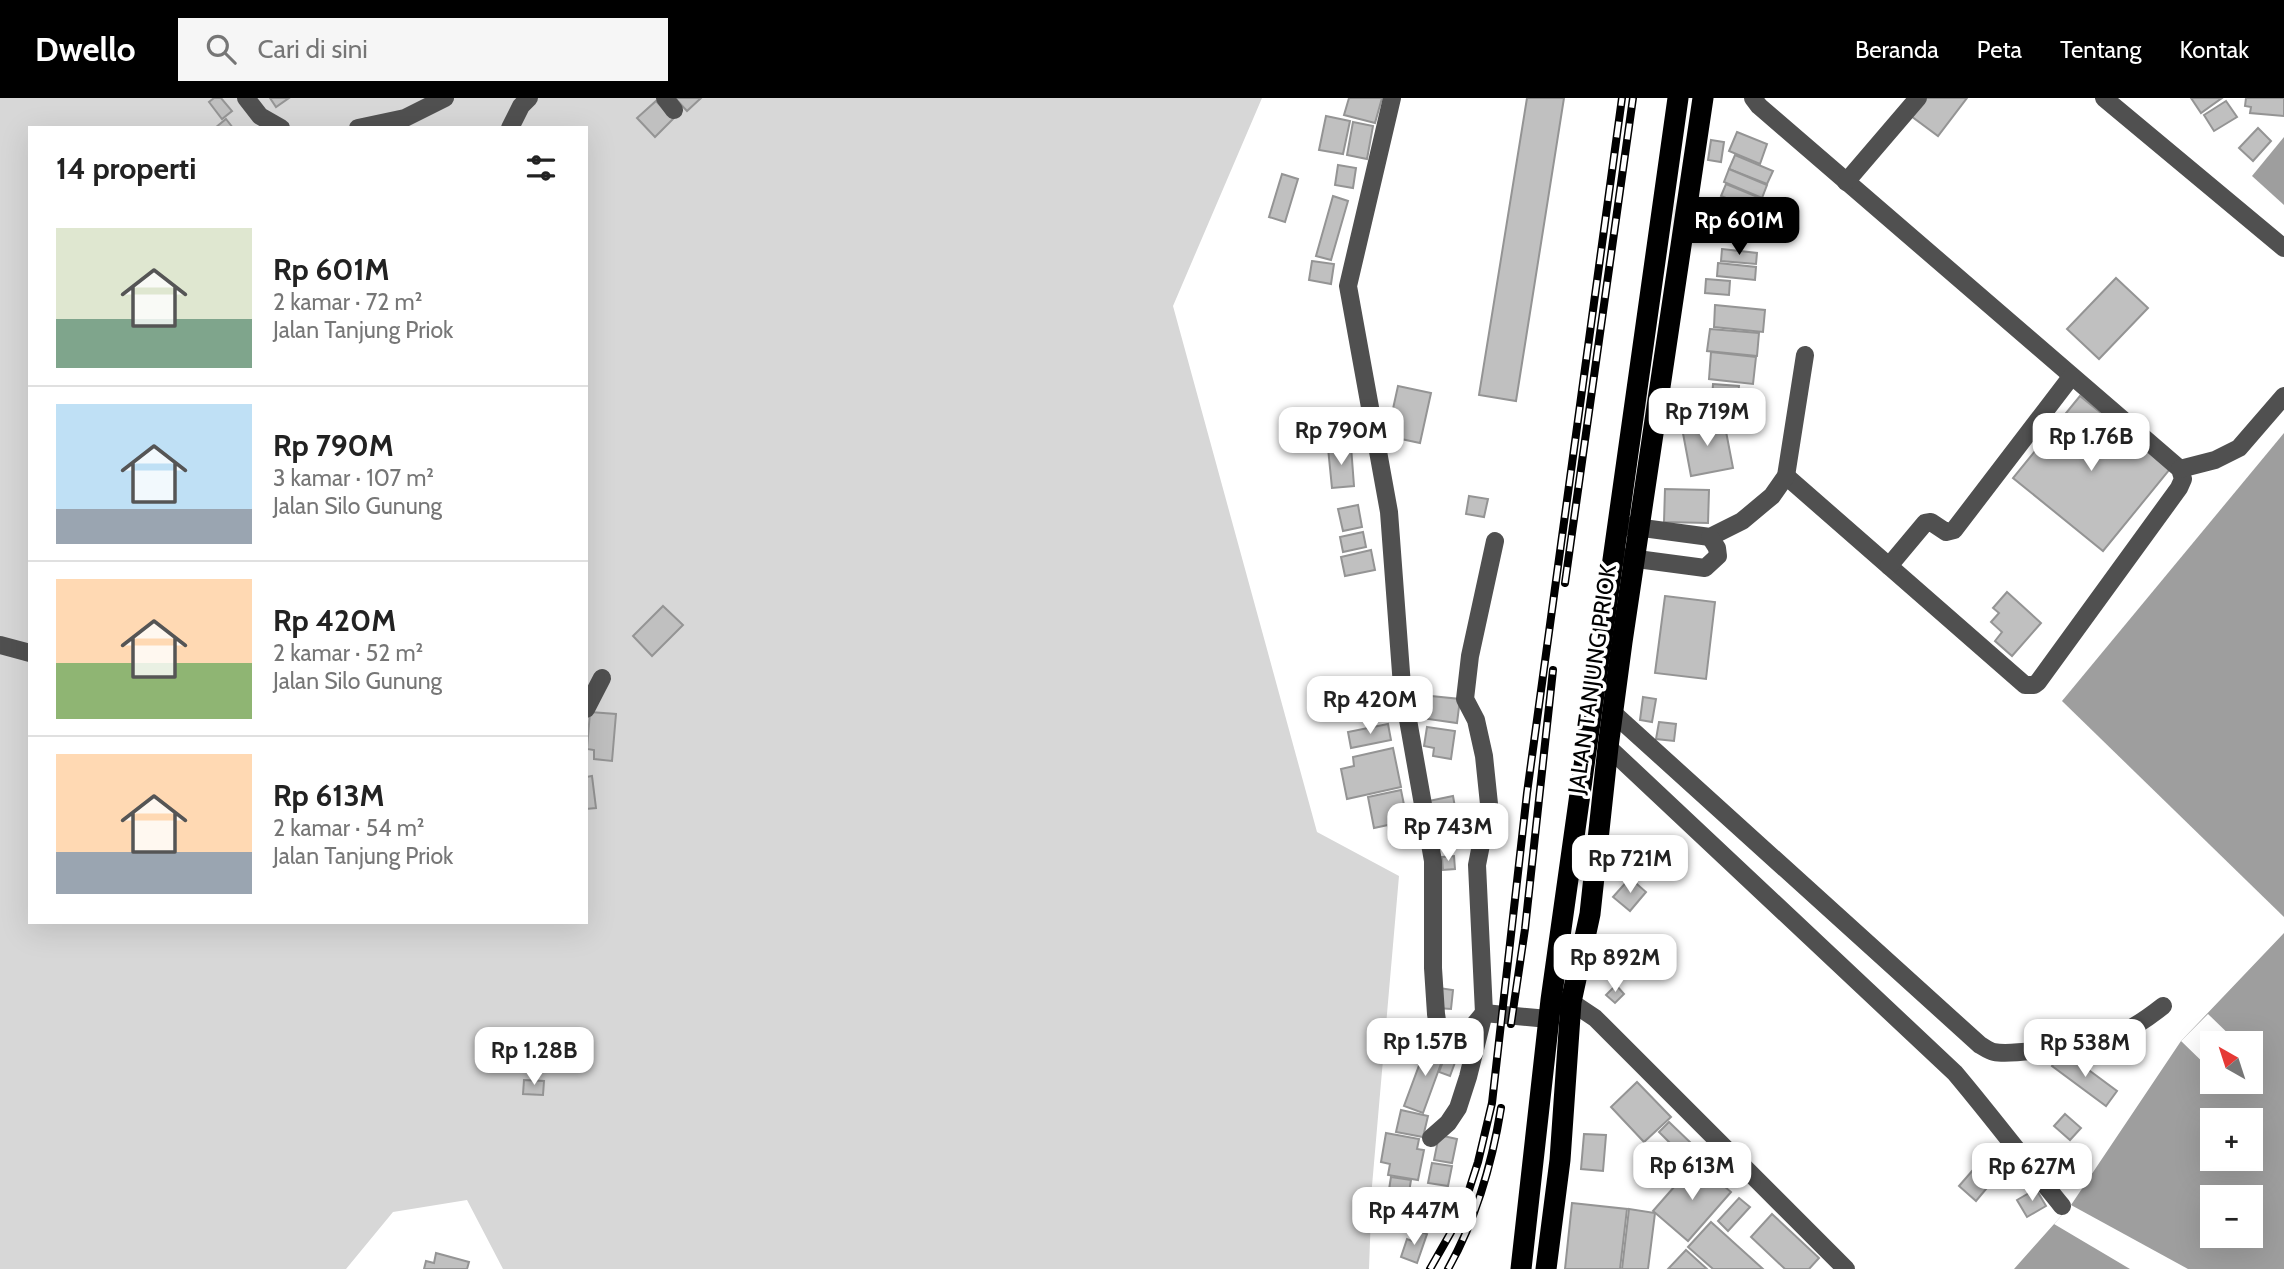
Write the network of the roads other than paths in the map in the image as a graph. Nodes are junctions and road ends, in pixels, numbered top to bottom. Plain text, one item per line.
1 (246, 98) edge
2 (445, 98) edge
3 (529, 98) edge
4 (1392, 98) edge
5 (1678, 98) edge
6 (1703, 98) edge
7 (1753, 98) edge
8 (1918, 98) edge
9 (2104, 98) edge
10 (405, 118) junction
11 (278, 126) edge
12 (367, 126) edge
13 (422, 126) edge
14 (511, 126) edge
15 (1846, 182) junction
16 (2284, 248) edge
17 (1805, 355) dead end
18 (2071, 377) junction
19 (2284, 396) edge
20 (2180, 469) junction
21 (1786, 476) junction
22 (1628, 526) junction
23 (1710, 537) junction
24 (1495, 541) dead end
25 (1614, 556) junction
26 (1635, 559) junction
27 (1889, 566) junction
28 (0, 645) edge
29 (28, 652) edge
30 (602, 678) dead end
31 (588, 705) edge
32 (1612, 712) junction
33 (1608, 747) junction
34 (2163, 1006) dead end
35 (1557, 1007) junction
36 (1484, 1013) junction
37 (1431, 1138) dead end
38 (2062, 1206) dead end
39 (1521, 1269) edge
40 (1546, 1269) edge
41 (1846, 1269) edge

1 - 11 street
2 - 10 street
3 - 14 street
4 - 36 street
5 - 22 highway, JALAN TANJUNG PRIOK
6 - 22 highway, JALAN TANJUNG PRIOK
7 - 15 street
8 - 15 street
9 - 16 street
10 - 12 street
10 - 13 street
15 - 18 street
17 - 21 street
18 - 20 street
18 - 27 street
19 - 20 street
20 - 27 street
21 - 23 street
21 - 27 street
22 - 23 street
22 - 25 highway, JALAN TANJUNG PRIOK
22 - 26 highway, JALAN TANJUNG PRIOK
23 - 26 street
24 - 36 street
25 - 26 street
25 - 35 highway, JALAN TANJUNG PRIOK
26 - 32 highway, JALAN TANJUNG PRIOK
28 - 29 street
30 - 31 street
32 - 33 highway, JALAN TANJUNG PRIOK
32 - 34 street
33 - 35 highway, JALAN TANJUNG PRIOK
33 - 38 street
35 - 36 street
35 - 39 highway, JALAN TANJUNG PRIOK
35 - 40 highway, JALAN TANJUNG PRIOK
35 - 41 street
36 - 37 street

